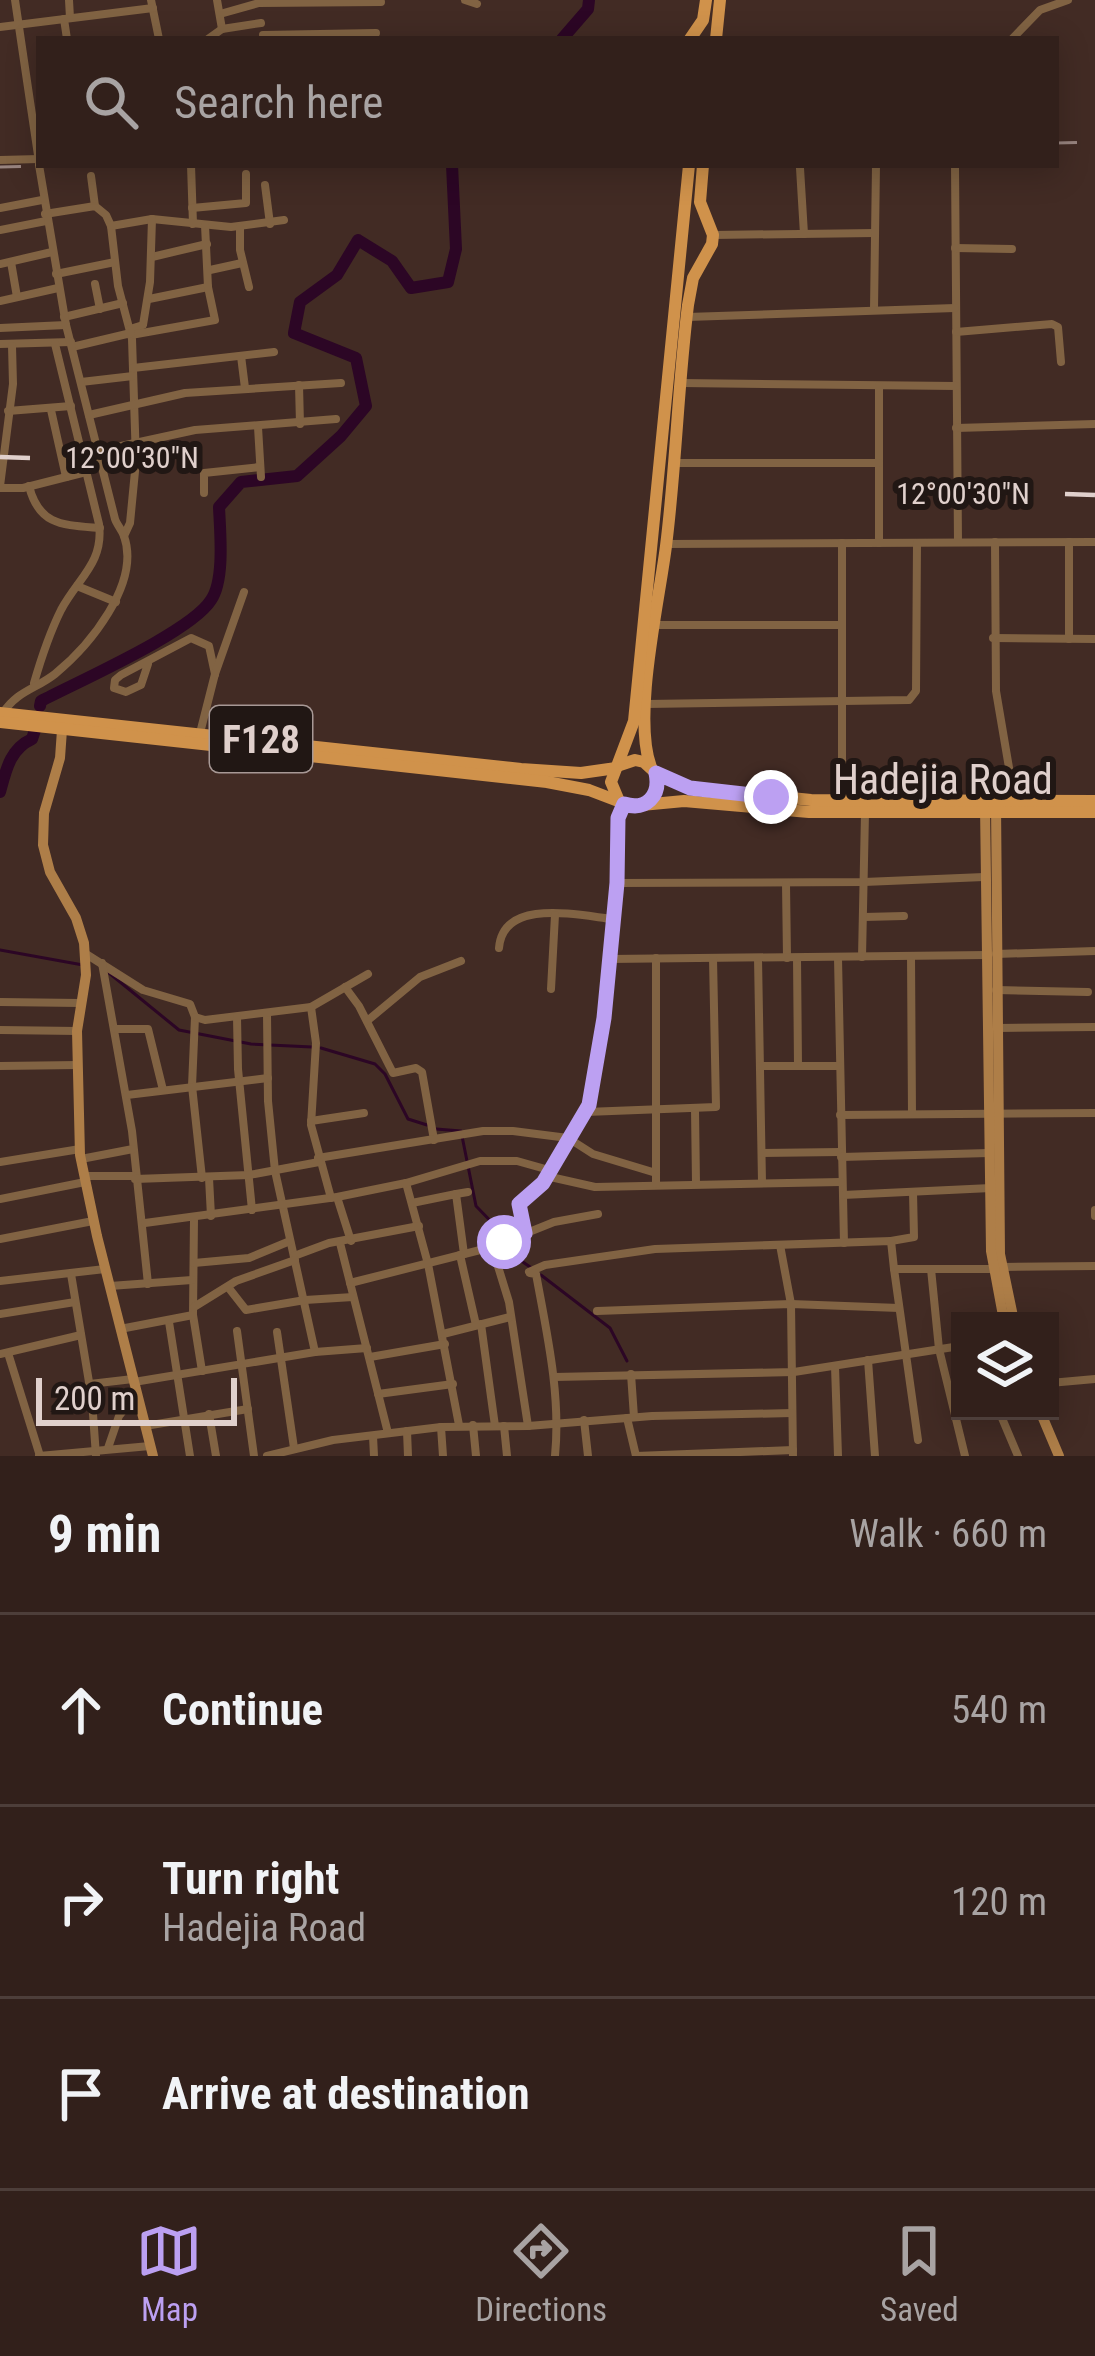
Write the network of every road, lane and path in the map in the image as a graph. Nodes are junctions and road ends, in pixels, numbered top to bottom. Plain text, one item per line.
1 (15, 0) edge
2 (69, 0) edge
3 (217, 0) edge
4 (465, 0) edge
5 (706, 0) edge
6 (720, 0) edge
7 (1068, 0) edge
8 (259, 2) edge
9 (381, 2) edge
10 (152, 4) edge
11 (477, 4) dead end
12 (220, 14) junction
13 (67, 18) junction
14 (261, 23) junction
15 (19, 26) junction
16 (0, 27) edge
17 (227, 32) edge
18 (376, 33) dead end
19 (68, 36) edge
20 (158, 36) edge
21 (264, 36) edge
22 (327, 36) edge
23 (692, 36) edge
24 (716, 36) edge
25 (1015, 36) edge
26 (33, 92) edge
27 (36, 127) edge
28 (0, 160) edge
29 (36, 162) edge
30 (39, 168) edge
31 (191, 168) edge
32 (689, 168) edge
33 (703, 168) edge
34 (800, 168) edge
35 (876, 168) edge
36 (955, 168) edge
37 (246, 174) dead end
38 (91, 176) dead end
39 (265, 185) dead end
40 (42, 200) junction
41 (95, 206) junction
42 (0, 208) edge
43 (193, 208) junction
44 (45, 217) junction
45 (152, 219) junction
46 (284, 220) dead end
47 (193, 224) junction
48 (270, 224) junction
49 (205, 225) junction
50 (111, 226) junction
51 (240, 227) junction
52 (0, 230) edge
53 (875, 233) junction
54 (804, 234) junction
55 (713, 235) junction
56 (207, 244) junction
57 (955, 248) junction
58 (1012, 249) dead end
59 (52, 252) junction
60 (152, 257) junction
61 (11, 262) junction
62 (115, 262) junction
63 (242, 263) junction
64 (0, 264) edge
65 (210, 270) junction
66 (56, 274) junction
67 (95, 284) dead end
68 (208, 287) junction
69 (249, 287) dead end
70 (58, 288) junction
71 (16, 297) junction
72 (149, 299) junction
73 (0, 301) edge
74 (123, 303) junction
75 (956, 308) junction
76 (100, 309) junction
77 (874, 309) junction
78 (686, 317) junction
79 (65, 321) junction
80 (0, 328) edge
81 (131, 332) junction
82 (956, 332) junction
83 (0, 344) edge
84 (55, 344) junction
85 (72, 345) junction
86 (12, 346) junction
87 (274, 352) dead end
88 (241, 356) junction
89 (1060, 362) dead end
90 (133, 372) junction
91 (81, 382) junction
92 (341, 382) dead end
93 (681, 383) junction
94 (299, 385) junction
95 (879, 386) junction
96 (956, 386) junction
97 (245, 388) junction
98 (133, 402) junction
99 (71, 406) junction
100 (51, 410) junction
101 (5, 413) edge
102 (89, 415) junction
103 (336, 419) dead end
104 (300, 424) junction
105 (1095, 424) edge
106 (258, 427) junction
107 (956, 428) junction
108 (135, 444) junction
109 (98, 451) junction
110 (1, 457) edge
111 (674, 463) junction
112 (879, 463) junction
113 (86, 472) junction
114 (66, 477) junction
115 (0, 487) edge
116 (29, 487) junction
117 (204, 493) dead end
118 (100, 529) junction
119 (124, 536) junction
120 (958, 542) junction
121 (995, 542) junction
122 (1069, 542) junction
123 (1095, 542) edge
124 (842, 543) junction
125 (879, 543) junction
126 (917, 543) junction
127 (666, 544) junction
128 (76, 585) junction
129 (244, 592) dead end
130 (116, 602) junction
131 (655, 625) junction
132 (842, 625) junction
133 (993, 638) junction
134 (1069, 639) junction
135 (1095, 639) edge
136 (148, 664) junction
137 (215, 674) junction
138 (33, 685) junction
139 (842, 700) junction
140 (646, 704) junction
141 (1, 716) edge
142 (62, 730) junction
143 (200, 733) junction
144 (272, 746) junction
145 (617, 767) junction
146 (654, 770) junction
147 (842, 800) junction
148 (1095, 801) edge
149 (622, 803) junction
150 (646, 803) junction
151 (1015, 803) junction
152 (991, 809) junction
153 (1095, 812) edge
154 (865, 813) junction
155 (984, 877) junction
156 (617, 883) junction
157 (864, 883) junction
158 (786, 884) junction
159 (555, 915) junction
160 (904, 916) dead end
161 (863, 917) junction
162 (612, 919) junction
163 (500, 948) dead end
164 (1095, 951) edge
165 (992, 954) junction
166 (911, 956) junction
167 (862, 957) junction
168 (609, 958) junction
169 (656, 958) junction
170 (713, 958) junction
171 (758, 958) junction
172 (792, 958) junction
173 (838, 958) junction
174 (460, 961) dead end
175 (85, 962) junction
176 (102, 967) junction
177 (368, 974) dead end
178 (85, 986) junction
179 (345, 987) junction
180 (551, 989) dead end
181 (996, 991) junction
182 (1088, 992) dead end
183 (108, 998) junction
184 (0, 1002) edge
185 (80, 1003) junction
186 (311, 1007) junction
187 (267, 1014) junction
188 (195, 1017) junction
189 (237, 1017) junction
190 (367, 1022) junction
191 (1095, 1027) edge
192 (997, 1028) junction
193 (115, 1029) junction
194 (0, 1030) edge
195 (77, 1031) junction
196 (78, 1065) junction
197 (798, 1065) junction
198 (0, 1066) edge
199 (760, 1066) junction
200 (839, 1066) junction
201 (268, 1078) junction
202 (239, 1081) junction
203 (192, 1086) junction
204 (163, 1090) junction
205 (127, 1095) junction
206 (694, 1109) junction
207 (656, 1110) junction
208 (586, 1112) junction
209 (364, 1113) dead end
210 (1095, 1113) edge
211 (840, 1114) junction
212 (913, 1114) junction
213 (993, 1115) junction
214 (311, 1120) junction
215 (434, 1133) junction
216 (568, 1138) junction
217 (133, 1149) junction
218 (989, 1153) junction
219 (81, 1154) junction
220 (761, 1154) junction
221 (840, 1155) junction
222 (319, 1160) junction
223 (0, 1162) edge
224 (275, 1171) junction
225 (548, 1173) junction
226 (656, 1173) junction
227 (249, 1174) junction
228 (134, 1177) junction
229 (206, 1178) junction
230 (85, 1179) junction
231 (762, 1182) junction
232 (841, 1182) junction
233 (406, 1183) junction
234 (656, 1184) junction
235 (696, 1184) junction
236 (991, 1188) junction
237 (468, 1192) dead end
238 (913, 1192) junction
239 (456, 1194) junction
240 (843, 1195) junction
241 (334, 1198) junction
242 (0, 1199) edge
243 (412, 1203) junction
244 (282, 1207) junction
245 (252, 1210) junction
246 (598, 1214) dead end
247 (211, 1216) junction
248 (194, 1219) junction
249 (93, 1221) junction
250 (145, 1223) junction
251 (419, 1226) junction
252 (525, 1233) junction
253 (0, 1239) edge
254 (290, 1241) junction
255 (891, 1241) junction
256 (346, 1242) junction
257 (844, 1243) junction
258 (780, 1245) junction
259 (492, 1246) junction
260 (462, 1255) junction
261 (295, 1258) junction
262 (194, 1264) junction
263 (428, 1264) junction
264 (1095, 1266) edge
265 (997, 1268) junction
266 (105, 1269) junction
267 (894, 1269) junction
268 (931, 1269) junction
269 (71, 1274) junction
270 (192, 1280) junction
271 (0, 1281) edge
272 (350, 1283) junction
273 (148, 1284) junction
274 (110, 1286) junction
275 (228, 1287) junction
276 (353, 1297) junction
277 (305, 1300) junction
278 (75, 1302) junction
279 (791, 1304) junction
280 (899, 1308) junction
281 (194, 1311) junction
282 (597, 1312) dead end
283 (1003, 1312) edge
284 (1011, 1312) edge
285 (0, 1314) edge
286 (510, 1317) junction
287 (169, 1322) junction
288 (479, 1324) junction
289 (120, 1329) junction
290 (237, 1331) dead end
291 (277, 1332) dead end
292 (81, 1335) junction
293 (444, 1339) junction
294 (951, 1347) edge
295 (939, 1349) junction
296 (315, 1352) junction
297 (4, 1353) edge
298 (368, 1353) junction
299 (906, 1355) junction
300 (280, 1360) junction
301 (868, 1360) junction
302 (240, 1364) junction
303 (835, 1366) junction
304 (202, 1371) junction
305 (794, 1372) junction
306 (631, 1374) junction
307 (175, 1376) junction
308 (554, 1377) junction
309 (1095, 1378) edge
310 (1059, 1382) edge
311 (89, 1384) junction
312 (453, 1384) junction
313 (134, 1385) junction
314 (378, 1394) junction
315 (248, 1408) junction
316 (122, 1412) junction
317 (792, 1413) junction
318 (209, 1414) junction
319 (93, 1416) junction
320 (631, 1417) junction
321 (184, 1418) junction
322 (584, 1420) junction
323 (1003, 1420) edge
324 (1048, 1420) edge
325 (558, 1423) junction
326 (459, 1425) junction
327 (473, 1425) junction
328 (145, 1426) junction
329 (441, 1426) junction
330 (500, 1426) junction
331 (527, 1426) junction
332 (407, 1431) junction
333 (388, 1433) junction
334 (373, 1436) junction
335 (917, 1440) dead end
336 (108, 1448) junction
337 (294, 1448) junction
338 (310, 1450) edge
339 (152, 1451) edge
340 (96, 1452) edge
341 (793, 1453) edge
342 (39, 1456) edge
343 (190, 1456) edge
344 (216, 1456) edge
345 (254, 1456) edge
346 (268, 1456) edge
347 (374, 1456) edge
348 (408, 1456) edge
349 (443, 1456) edge
350 (476, 1456) edge
351 (507, 1456) edge
352 (555, 1456) edge
353 (588, 1456) edge
354 (838, 1456) edge
355 (875, 1456) edge
356 (965, 1456) edge
357 (1018, 1456) edge
358 (1063, 1456) edge

1 - 15 street
2 - 13 street
3 - 12 street
4 - 11 street
5 - 23 main road
6 - 24 main road
7 - 25 street
8 - 9 street
8 - 12 street
8 - 14 street
10 - 13 street
10 - 20 street
12 - 17 street
13 - 15 street
13 - 19 street
14 - 17 street
14 - 21 street
15 - 16 street
15 - 26 street
18 - 22 street
26 - 27 street
28 - 29 street
30 - 40 street
31 - 43 street
32 - 145 main road
33 - 55 main road
34 - 54 street
35 - 53 street
36 - 57 street
37 - 43 street
38 - 41 street
39 - 48 street
40 - 42 street
40 - 44 street
41 - 44 street
41 - 50 street
43 - 47 street
44 - 52 street
44 - 59 street
45 - 47 street
45 - 50 street
45 - 60 street
46 - 48 street
47 - 49 street
48 - 51 street
49 - 51 street
49 - 56 street
50 - 62 street
51 - 63 street
53 - 54 street
53 - 77 street
54 - 55 street
55 - 78 main road
56 - 60 street
56 - 65 street
57 - 58 street
57 - 75 street
59 - 61 street
59 - 66 street
60 - 72 street
61 - 64 street
61 - 71 street
62 - 66 street
62 - 74 street
63 - 65 street
63 - 69 street
65 - 68 street
66 - 70 street
67 - 76 street
68 - 72 street
68 - 81 street
70 - 71 street
70 - 79 street
71 - 73 street
72 - 81 street
74 - 76 street
74 - 81 street
75 - 77 street
75 - 82 street
76 - 79 street
77 - 78 street
78 - 93 main road
79 - 80 street
79 - 85 street
81 - 85 street
81 - 90 street
82 - 89 street
82 - 96 street
83 - 86 street
84 - 85 street
84 - 86 street
84 - 99 street
85 - 91 street
86 - 101 street
87 - 88 street
88 - 90 street
88 - 97 street
90 - 91 street
90 - 98 street
91 - 102 street
92 - 94 street
93 - 95 street
93 - 111 main road
94 - 97 street
94 - 104 street
95 - 96 street
95 - 112 street
96 - 107 street
97 - 98 street
98 - 102 street
98 - 108 street
99 - 100 street
99 - 113 street
100 - 101 street
100 - 114 street
101 - 110 street
102 - 109 street
103 - 104 street
104 - 106 street
105 - 107 street
106 - 108 street
106 - 117 street
107 - 120 street
108 - 109 street
108 - 119 street
109 - 119 street
110 - 115 street
111 - 112 street
111 - 127 main road
112 - 125 street
113 - 114 street
113 - 118 street
114 - 116 street
115 - 116 street
116 - 118 street
118 - 128 street
119 - 130 street
120 - 121 street
120 - 126 street
121 - 122 street
121 - 133 street
122 - 123 street
122 - 134 street
124 - 125 street
124 - 127 street
124 - 132 street
125 - 126 street
126 - 139 street
127 - 131 main road
128 - 130 street
128 - 138 street
129 - 137 street
130 - 138 street
131 - 132 street
131 - 140 main road
132 - 139 street
133 - 134 street
133 - 151 street
134 - 135 street
136 - 136 street
136 - 137 street
137 - 143 street
138 - 141 street
139 - 140 street
139 - 147 street
140 - 146 main road
141 - 142 main road, F128
141 - 143 main road, F128
142 - 144 main road, F128
142 - 175 street
143 - 144 main road, F128
144 - 145 main road, F128
144 - 149 main road, F128
145 - 146 main road, F128
145 - 149 main road
146 - 147 main road, Hadejia Road / F128
146 - 150 main road
147 - 152 main road, Hadejia Road / F128
148 - 151 main road, Hadejia Road / F128
149 - 150 main road, F128
149 - 156 street
150 - 154 main road, Hadejia Road / F128
151 - 152 main road, Hadejia Road / F128
152 - 153 main road, Hadejia Road / F128
152 - 154 main road, Hadejia Road / F128
152 - 155 street
152 - 165 street
154 - 157 street
155 - 157 street
155 - 165 street
156 - 158 street
156 - 162 street
157 - 158 street
157 - 161 street
158 - 172 street
159 - 162 street
159 - 163 street
159 - 180 street
160 - 161 street
161 - 167 street
162 - 168 street
164 - 165 street
165 - 166 street
165 - 181 street
165 - 213 street
166 - 167 street
166 - 212 street
167 - 173 street
168 - 169 street
168 - 208 street
169 - 170 street
169 - 207 street
170 - 171 street
170 - 206 street
171 - 172 street
171 - 199 street
172 - 173 street
172 - 197 street
173 - 200 street
174 - 190 street
175 - 176 street
175 - 178 street
176 - 183 street
176 - 188 street
177 - 179 street
178 - 183 street
178 - 185 street
179 - 186 street
179 - 190 street
181 - 182 street
181 - 192 street
183 - 193 street
184 - 185 street
185 - 195 street
186 - 187 street
186 - 214 street
187 - 189 street
187 - 201 street
188 - 189 street
188 - 203 street
189 - 202 street
190 - 215 street
191 - 192 street
192 - 213 street
193 - 204 street
193 - 205 street
194 - 195 street
195 - 196 street
196 - 198 street
196 - 219 street
197 - 199 street
197 - 200 street
199 - 220 street
200 - 211 street
201 - 202 street
201 - 224 street
202 - 203 street
202 - 227 street
203 - 204 street
203 - 229 street
204 - 205 street
205 - 217 street
206 - 207 street
206 - 235 street
207 - 208 street
207 - 226 street
208 - 216 street
209 - 214 street
210 - 213 street
211 - 212 street
211 - 221 street
212 - 213 street
213 - 218 street
213 - 265 street
214 - 222 street
215 - 216 street
215 - 222 street
216 - 225 street
216 - 226 street
217 - 219 street
217 - 228 street
218 - 221 street
218 - 236 street
219 - 223 street
219 - 230 street
220 - 221 street
220 - 231 street
221 - 232 street
222 - 224 street
222 - 241 street
224 - 227 street
224 - 244 street
225 - 233 street
225 - 234 street
225 - 252 street
226 - 234 street
227 - 229 street
227 - 245 street
228 - 229 street
228 - 230 street
228 - 250 street
229 - 247 street
230 - 242 street
230 - 249 street
231 - 232 street
231 - 235 street
232 - 240 street
233 - 241 street
233 - 243 street
234 - 235 street
236 - 238 street
236 - 265 street
237 - 239 street
238 - 240 street
238 - 255 street
239 - 243 street
239 - 260 street
240 - 257 street
241 - 244 street
241 - 256 street
243 - 251 street
244 - 245 street
244 - 254 street
245 - 247 street
246 - 252 street
247 - 248 street
248 - 250 street
248 - 262 street
249 - 253 street
249 - 266 street
250 - 273 street
251 - 256 street
251 - 263 street
252 - 259 street
254 - 261 street
254 - 262 street
255 - 257 street
255 - 267 street
256 - 261 street
256 - 272 street
257 - 258 street
258 - 279 street
258 - 308 street
259 - 260 street
259 - 286 street
260 - 263 street
260 - 288 street
261 - 275 street
261 - 277 street
262 - 270 street
263 - 272 street
263 - 293 street
264 - 265 street
265 - 268 street
265 - 283 street
265 - 284 street
266 - 269 street
266 - 274 street
267 - 268 street
267 - 280 street
268 - 295 street
269 - 271 street
269 - 278 street
270 - 273 street
270 - 281 street
272 - 276 street
273 - 274 street
274 - 289 street
275 - 277 street
275 - 281 street
276 - 277 street
276 - 298 street
277 - 296 street
278 - 285 street
278 - 292 street
279 - 280 street
279 - 282 street
279 - 305 street
280 - 299 street
281 - 287 street
281 - 304 street
286 - 288 street
286 - 331 street
287 - 289 street
287 - 307 street
288 - 293 street
288 - 330 street
289 - 313 street
290 - 302 street
291 - 300 street
292 - 297 street
292 - 311 street
293 - 298 street
293 - 312 street
294 - 295 street
295 - 299 street
295 - 356 street
296 - 298 street
296 - 300 street
297 - 342 street
298 - 314 street
299 - 301 street
299 - 335 street
300 - 302 street
300 - 337 street
301 - 303 street
301 - 355 street
302 - 304 street
302 - 315 street
303 - 305 street
303 - 354 street
304 - 307 street
305 - 306 street
305 - 317 street
306 - 308 street
306 - 320 street
307 - 313 street
307 - 321 street
308 - 325 street
309 - 310 street
311 - 313 street
311 - 319 street
312 - 314 street
312 - 326 street
313 - 316 street
313 - 328 street
314 - 333 street
315 - 318 street
315 - 345 street
316 - 319 street
316 - 336 street
317 - 320 street
317 - 341 street
318 - 321 street
318 - 344 street
319 - 340 street
320 - 322 street
320 - 341 street
321 - 328 street
321 - 343 street
322 - 325 street
322 - 353 street
323 - 357 street
324 - 358 street
325 - 331 street
325 - 352 street
326 - 327 street
326 - 329 street
327 - 330 street
327 - 350 street
328 - 339 street
329 - 332 street
329 - 349 street
330 - 331 street
330 - 351 street
332 - 333 street
332 - 348 street
333 - 334 street
334 - 338 street
334 - 347 street
336 - 339 street
336 - 340 street
337 - 338 street
337 - 346 street
340 - 342 street

